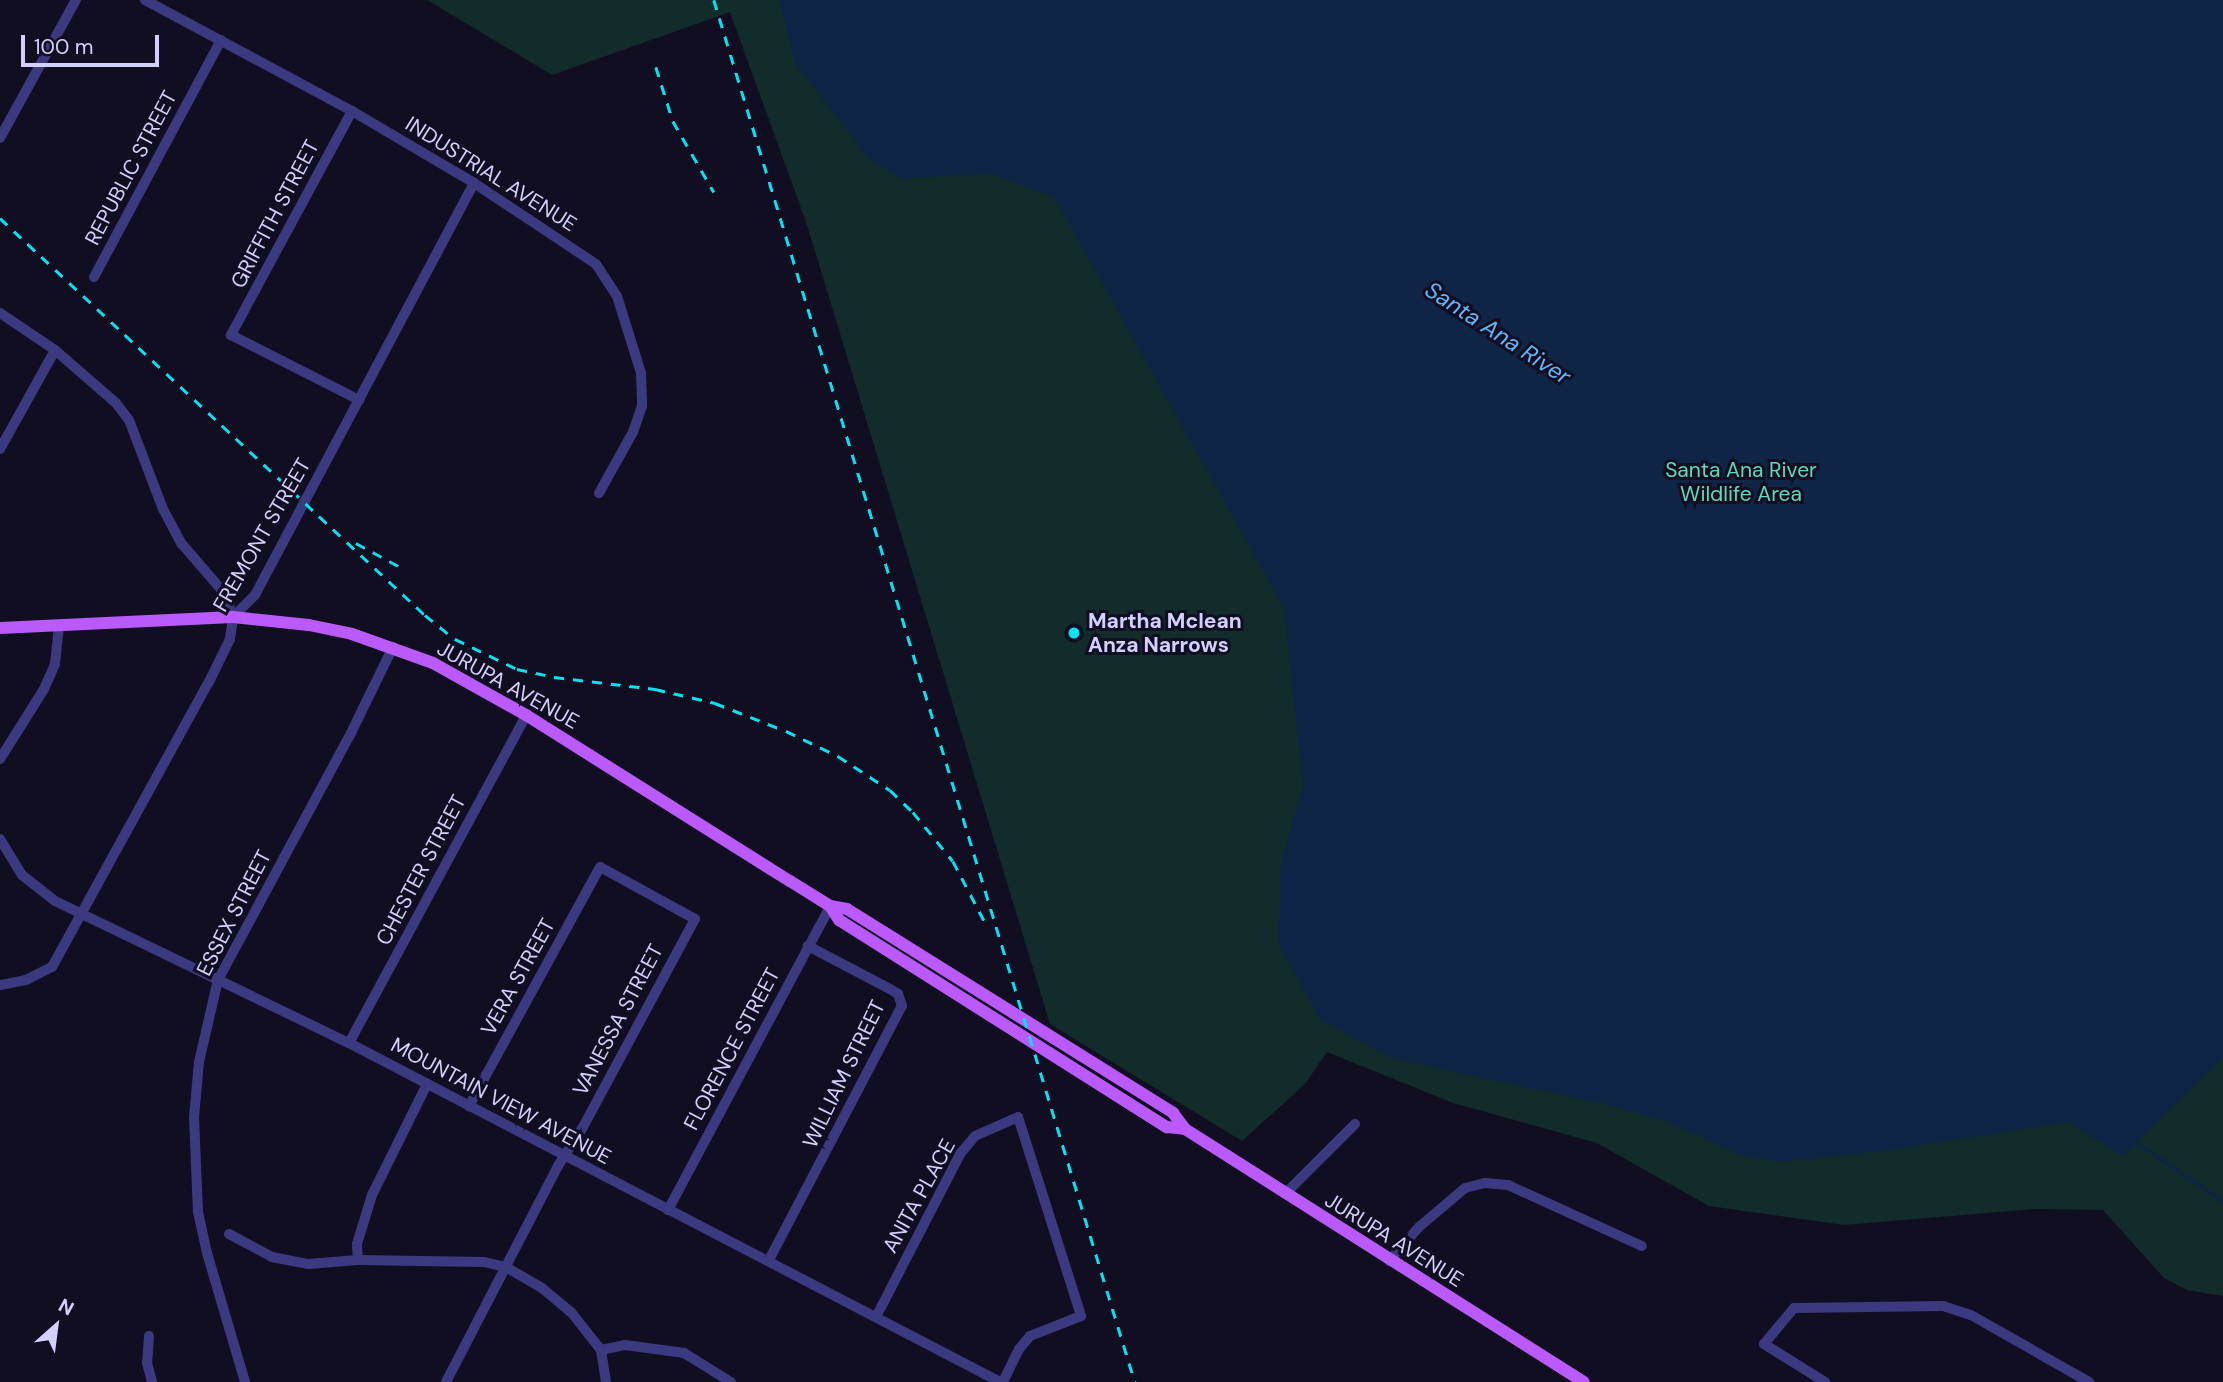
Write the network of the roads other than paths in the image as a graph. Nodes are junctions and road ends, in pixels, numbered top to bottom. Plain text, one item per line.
1 (76, 0) edge
2 (145, 0) edge
3 (221, 40) junction
4 (352, 111) junction
5 (0, 138) edge
6 (474, 183) junction
7 (94, 277) dead end
8 (0, 313) edge
9 (55, 350) junction
10 (359, 400) junction
11 (0, 449) edge
12 (599, 494) dead end
13 (233, 617) junction
14 (58, 626) junction
15 (0, 628) edge
16 (393, 648) junction
17 (526, 715) junction
18 (0, 759) edge
19 (0, 839) edge
20 (600, 867) joint
21 (830, 906) junction
22 (83, 913) junction
23 (808, 946) junction
24 (218, 980) junction
25 (0, 985) edge
26 (349, 1043) junction
27 (427, 1084) junction
28 (469, 1106) junction
29 (1356, 1124) dead end
30 (566, 1156) junction
31 (1286, 1194) junction
32 (668, 1210) junction
33 (229, 1234) dead end
34 (1642, 1246) dead end
35 (358, 1260) junction
36 (769, 1260) junction
37 (1389, 1261) junction
38 (506, 1267) junction
39 (876, 1317) junction
40 (149, 1336) dead end
41 (601, 1350) junction
42 (448, 1381) edge
43 (152, 1382) edge
44 (245, 1382) edge
45 (606, 1382) edge
46 (731, 1382) edge
47 (1002, 1382) edge
48 (1584, 1382) edge
49 (1825, 1382) edge
50 (2089, 1382) edge

1 - 5 street
2 - 3 street, INDUSTRIAL AVENUE
3 - 4 street, INDUSTRIAL AVENUE
3 - 7 street, REPUBLIC STREET
4 - 6 street, INDUSTRIAL AVENUE
4 - 10 street, GRIFFITH STREET
6 - 10 street, FREMONT STREET
6 - 12 street, INDUSTRIAL AVENUE
8 - 9 street
9 - 11 street
9 - 13 street
10 - 13 street, FREMONT STREET
13 - 14 main road, JURUPA AVENUE
13 - 16 main road, JURUPA AVENUE
13 - 22 street, FREMONT STREET
14 - 15 main road, JURUPA AVENUE
14 - 18 street
16 - 17 main road, JURUPA AVENUE
16 - 24 street, ESSEX STREET
17 - 21 main road, JURUPA AVENUE
17 - 26 street, CHESTER STREET
19 - 22 street, MOUNTAIN VIEW AVENUE
20 - 28 street, VERA STREET
20 - 30 street, VANESSA STREET
21 - 23 street, FLORENCE STREET
21 - 31 main road, JURUPA AVENUE
22 - 24 street, MOUNTAIN VIEW AVENUE
22 - 25 street, FREMONT STREET
23 - 32 street, FLORENCE STREET
23 - 36 street, WILLIAM STREET
24 - 26 street, MOUNTAIN VIEW AVENUE
24 - 44 street, ESSEX STREET
26 - 27 street, MOUNTAIN VIEW AVENUE
27 - 28 street, MOUNTAIN VIEW AVENUE
27 - 35 street
28 - 30 street, MOUNTAIN VIEW AVENUE
29 - 31 street
30 - 32 street, MOUNTAIN VIEW AVENUE
30 - 38 street, VANESSA STREET
31 - 37 main road, JURUPA AVENUE
32 - 36 street, MOUNTAIN VIEW AVENUE
33 - 35 street
34 - 37 street
35 - 38 street
36 - 39 street, MOUNTAIN VIEW AVENUE
37 - 48 main road, JURUPA AVENUE
38 - 41 street
38 - 42 street, VANESSA STREET
39 - 47 street, MOUNTAIN VIEW AVENUE
39 - 47 street, ANITA PLACE
40 - 43 street
41 - 45 street
41 - 46 street
49 - 50 street

